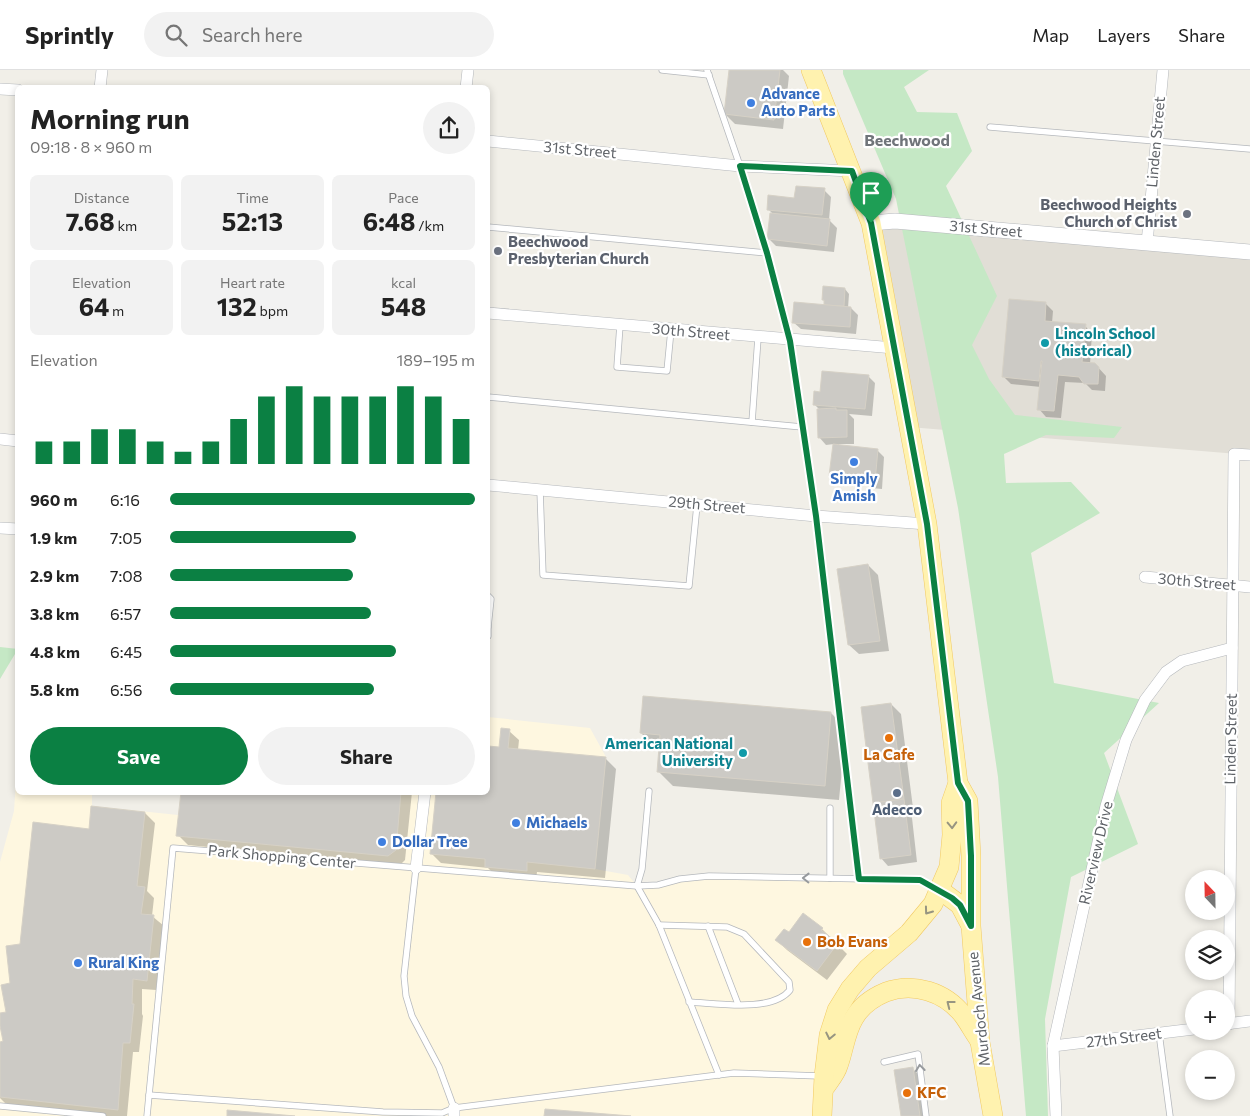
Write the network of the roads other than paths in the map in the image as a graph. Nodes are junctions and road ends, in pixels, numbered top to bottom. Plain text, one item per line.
1 (102, 70) edge
2 (468, 70) edge
3 (662, 70) edge
4 (811, 70) edge
5 (1163, 70) edge
6 (708, 72) edge
7 (100, 85) edge
8 (466, 85) edge
9 (0, 89) edge
10 (15, 90) edge
11 (990, 127) dead end
12 (490, 141) edge
13 (1156, 141) junction
14 (1250, 149) edge
15 (740, 166) junction
16 (852, 171) junction
17 (871, 223) junction
18 (490, 227) edge
19 (1147, 243) junction
20 (1250, 252) edge
21 (767, 253) junction
22 (490, 313) edge
23 (620, 325) junction
24 (671, 330) junction
25 (758, 338) junction
26 (790, 341) junction
27 (894, 348) junction
28 (490, 397) edge
29 (752, 422) junction
30 (802, 427) junction
31 (0, 439) edge
32 (15, 441) edge
33 (1250, 455) edge
34 (490, 485) edge
35 (540, 490) junction
36 (697, 505) junction
37 (816, 516) junction
38 (927, 524) junction
39 (0, 528) edge
40 (15, 529) edge
41 (1145, 577) dead end
42 (1233, 585) junction
43 (1250, 587) edge
44 (1232, 648) junction
45 (958, 783) junction
46 (649, 791) dead end
47 (425, 795) edge
48 (830, 808) dead end
49 (416, 868) junction
50 (830, 878) junction
51 (859, 879) junction
52 (637, 886) junction
53 (940, 890) junction
54 (659, 925) junction
55 (708, 926) junction
56 (971, 926) junction
57 (1228, 990) edge
58 (689, 1002) junction
59 (738, 1004) junction
60 (1250, 1021) edge
61 (1235, 1023) edge
62 (1185, 1029) edge
63 (1159, 1033) junction
64 (980, 1042) junction
65 (1053, 1046) junction
66 (884, 1062) dead end
67 (719, 1074) junction
68 (824, 1083) junction
69 (149, 1095) junction
70 (0, 1106) edge
71 (454, 1112) edge
72 (103, 1116) edge
73 (146, 1116) edge
74 (822, 1116) edge
75 (926, 1116) edge
76 (993, 1116) edge
77 (1056, 1116) edge
78 (1170, 1116) edge

1 - 7 street
2 - 8 street
3 - 6 lane
4 - 16 main road, Murdoch Avenue
5 - 13 street, Linden Street
6 - 15 lane
9 - 10 street
11 - 13 lane
12 - 15 street, 31st Street
13 - 14 lane
13 - 19 street, Linden Street
15 - 16 street, 31st Street
15 - 21 lane
16 - 17 main road, Murdoch Avenue
17 - 19 street, 31st Street
17 - 27 main road, Murdoch Avenue
18 - 21 lane
19 - 20 street, 31st Street
21 - 26 lane
22 - 23 street, 30th Street
23 - 24 street, 30th Street
23 - 24 lane
24 - 25 street, 30th Street
25 - 26 street, 30th Street
25 - 29 lane
26 - 27 street, 30th Street
26 - 30 lane
27 - 38 main road, Murdoch Avenue
28 - 29 lane
29 - 30 lane
30 - 37 lane
31 - 32 street
33 - 42 street, Linden Street
34 - 35 street, 29th Street
35 - 36 street, 29th Street
35 - 36 lane
36 - 37 street, 29th Street
37 - 38 street, 29th Street
37 - 51 lane
38 - 45 main road, Murdoch Avenue
39 - 40 street
41 - 42 street, 30th Street
42 - 43 street, 30th Street
42 - 44 street, Linden Street
44 - 57 street, Linden Street
44 - 65 street, Riverview Drive
45 -> 53 main road, Murdoch Avenue
45 - 56 main road, Murdoch Avenue
46 - 52 lane
47 - 49 street
48 - 50 lane
49 - 52 lane, Park Shopping Center
49 - 69 lane, Park Shopping Center
49 - 71 lane
50 - 51 lane, Park Shopping Center
50 -> 52 lane, Park Shopping Center
51 - 53 lane, Park Shopping Center
52 - 54 lane
53 - 56 main road
53 -> 68 main road, Murdoch Avenue
54 - 55 lane
54 - 58 lane
55 - 59 lane
55 - 59 lane
56 - 64 main road, Murdoch Avenue
58 - 59 lane
58 - 67 lane
60 - 61 street
62 - 63 street, 27th Street
63 - 65 street, 27th Street
63 - 78 lane
64 -> 68 main road
64 - 76 main road, Murdoch Avenue
65 - 77 street, Riverview Drive
75 -> 66 lane
67 - 68 lane
67 - 71 lane
68 - 74 main road, Murdoch Avenue
69 - 71 lane
69 - 73 lane, Park Shopping Center
70 - 72 lane

